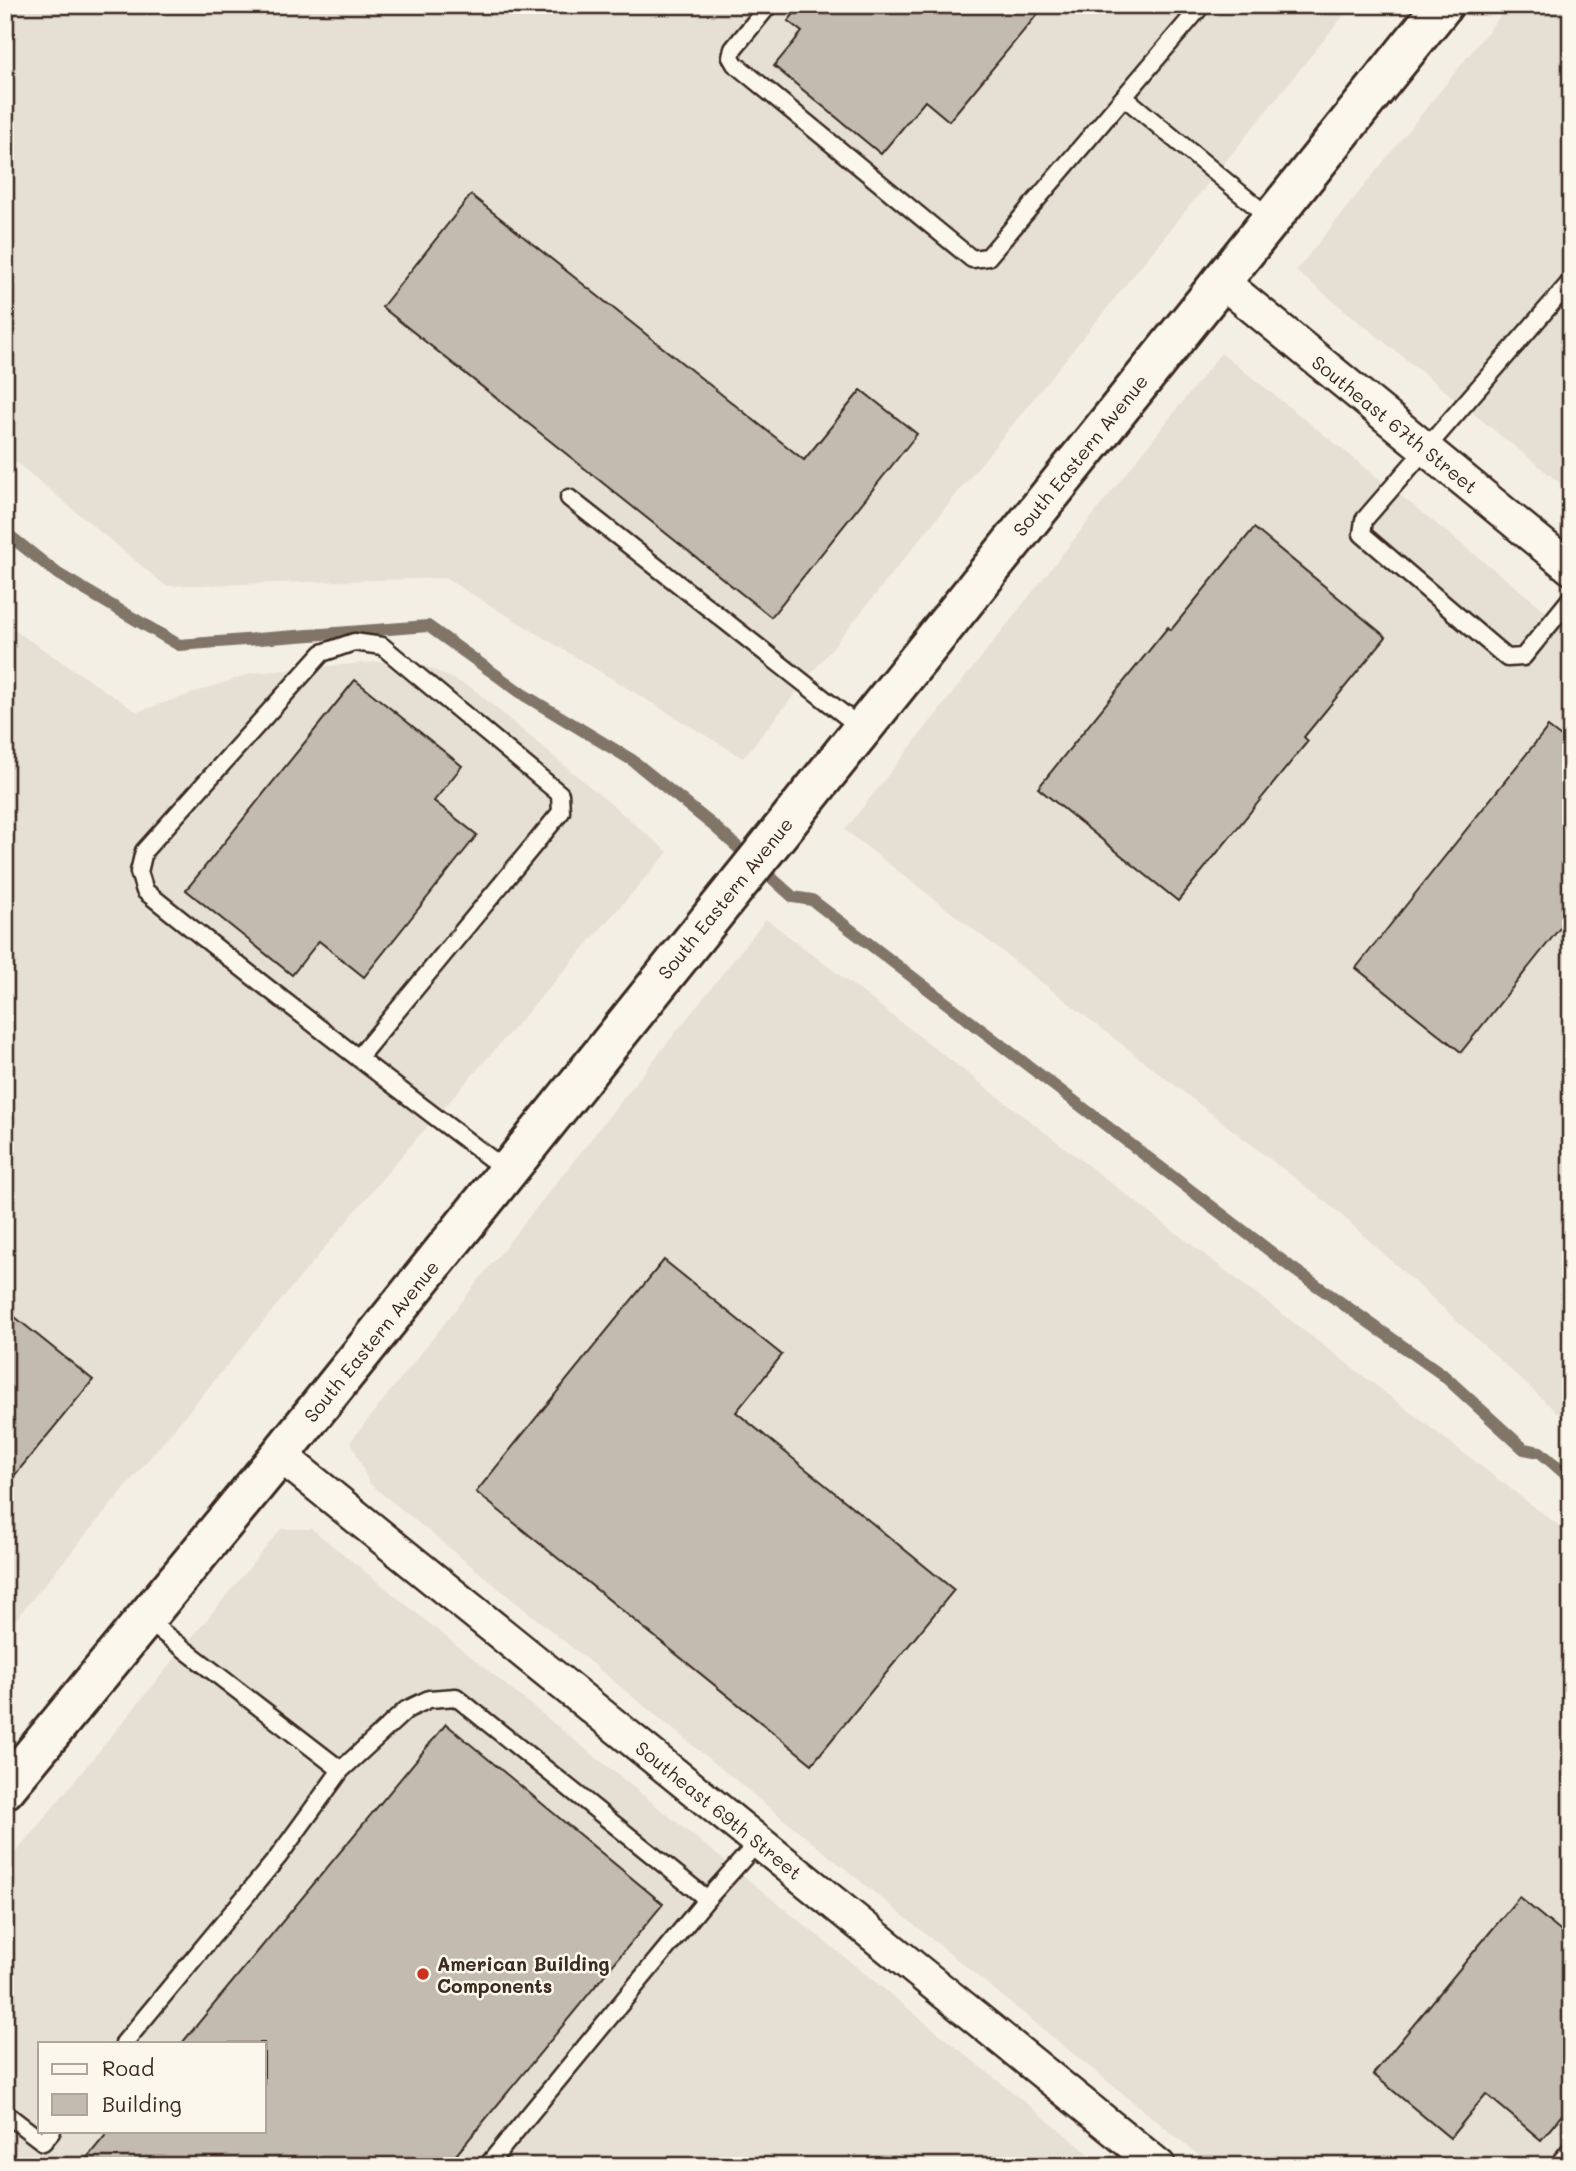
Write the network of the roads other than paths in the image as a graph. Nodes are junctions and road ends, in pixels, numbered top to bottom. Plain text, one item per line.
1 (769, 5) edge
2 (1202, 5) edge
3 (1443, 5) edge
4 (1124, 97) junction
5 (1270, 218) junction
6 (1220, 280) junction
7 (1571, 281) edge
8 (1425, 448) junction
9 (569, 498) dead end
10 (1571, 568) edge
11 (1571, 598) edge
12 (861, 728) junction
13 (358, 1059) junction
14 (507, 1171) junction
15 (279, 1455) junction
16 (145, 1618) junction
17 (341, 1770) junction
18 (5, 1789) edge
19 (758, 1842) junction
20 (707, 1899) junction
21 (125, 2042) edge
22 (5, 2113) edge
23 (51, 2132) edge
24 (1571, 2149) edge
25 (487, 2166) edge
26 (1159, 2166) edge
27 (1557, 2166) edge

1 - 4 lane
2 - 4 lane
3 - 5 main road, South Eastern Avenue
4 - 5 lane
5 - 6 main road, South Eastern Avenue
6 - 8 street, Southeast 67th Street
6 - 12 main road, South Eastern Avenue
7 - 8 lane
8 - 10 street, Southeast 67th Street
8 - 11 lane
9 - 12 lane
12 - 14 main road, South Eastern Avenue
13 - 13 lane
13 - 14 lane
14 - 15 main road, South Eastern Avenue
15 - 16 main road, South Eastern Avenue
15 - 19 street, Southeast 69th Street
16 - 17 lane
16 - 18 main road, South Eastern Avenue
17 - 20 lane
17 - 21 lane
19 - 20 lane
19 - 26 street, Southeast 69th Street
20 - 25 lane
22 - 23 lane
24 - 27 lane

